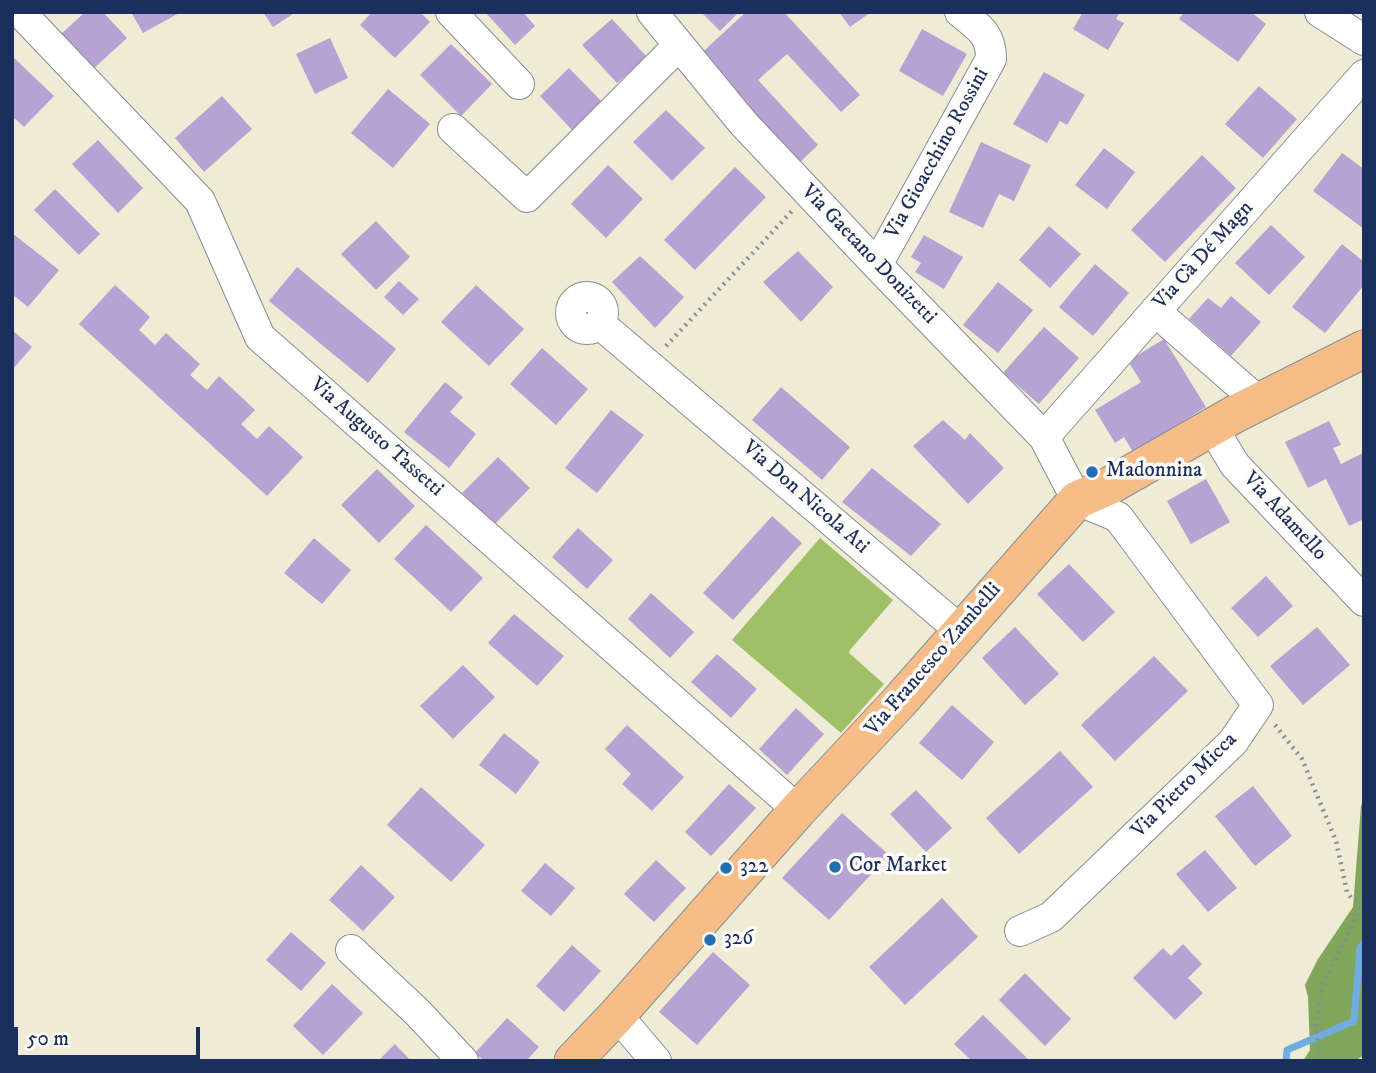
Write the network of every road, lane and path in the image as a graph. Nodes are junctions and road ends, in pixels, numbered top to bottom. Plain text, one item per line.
1 (20, 12) edge
2 (451, 12) edge
3 (652, 12) edge
4 (960, 12) edge
5 (1320, 12) edge
6 (1364, 40) edge
7 (679, 45) junction
8 (1364, 75) edge
9 (519, 84) dead end
10 (453, 130) dead end
11 (809, 193) junction
12 (877, 265) junction
13 (1154, 311) junction
14 (600, 324) dead end
15 (1364, 349) edge
16 (649, 364) junction
17 (1259, 402) junction
18 (1212, 427) junction
19 (1044, 436) junction
20 (1077, 500) junction
21 (1364, 601) edge
22 (961, 631) junction
23 (1258, 705) junction
24 (798, 810) junction
25 (1363, 903) edge
26 (1020, 930) dead end
27 (351, 950) dead end
28 (617, 1015) junction
29 (463, 1061) edge
30 (573, 1061) edge
31 (656, 1061) edge
32 (1320, 1061) edge

1 - 24 street, Via Augusto Tassetti
2 - 9 street
3 - 7 street, Via Gaetano Donizetti
4 - 12 street, Via Gioacchino Rossini
5 - 6 street
7 - 10 street
7 - 11 street, Via Gaetano Donizetti
8 - 13 street, Via Cà Dé Magn
11 - 12 street, Via Gaetano Donizetti
11 - 16 path
12 - 19 street, Via Gaetano Donizetti
13 - 17 street
13 - 19 street, Via Cà Dé Magn
14 - 16 street, Via Don Nicola Ati
15 - 17 main road, Via Francesco Zambelli
16 - 22 street, Via Don Nicola Ati
17 - 18 main road, Via Francesco Zambelli
18 - 20 main road, Via Francesco Zambelli
18 - 21 street, Via Adamello
19 - 20 street, Via Gaetano Donizetti
20 - 22 main road, Via Francesco Zambelli
20 - 23 street
22 - 24 main road, Via Francesco Zambelli
23 - 25 path
23 - 26 street, Via Pietro Micca
24 - 28 main road, Via Francesco Zambelli
25 - 32 path
27 - 29 street
28 - 30 main road, Via Francesco Zambelli
28 - 31 street

